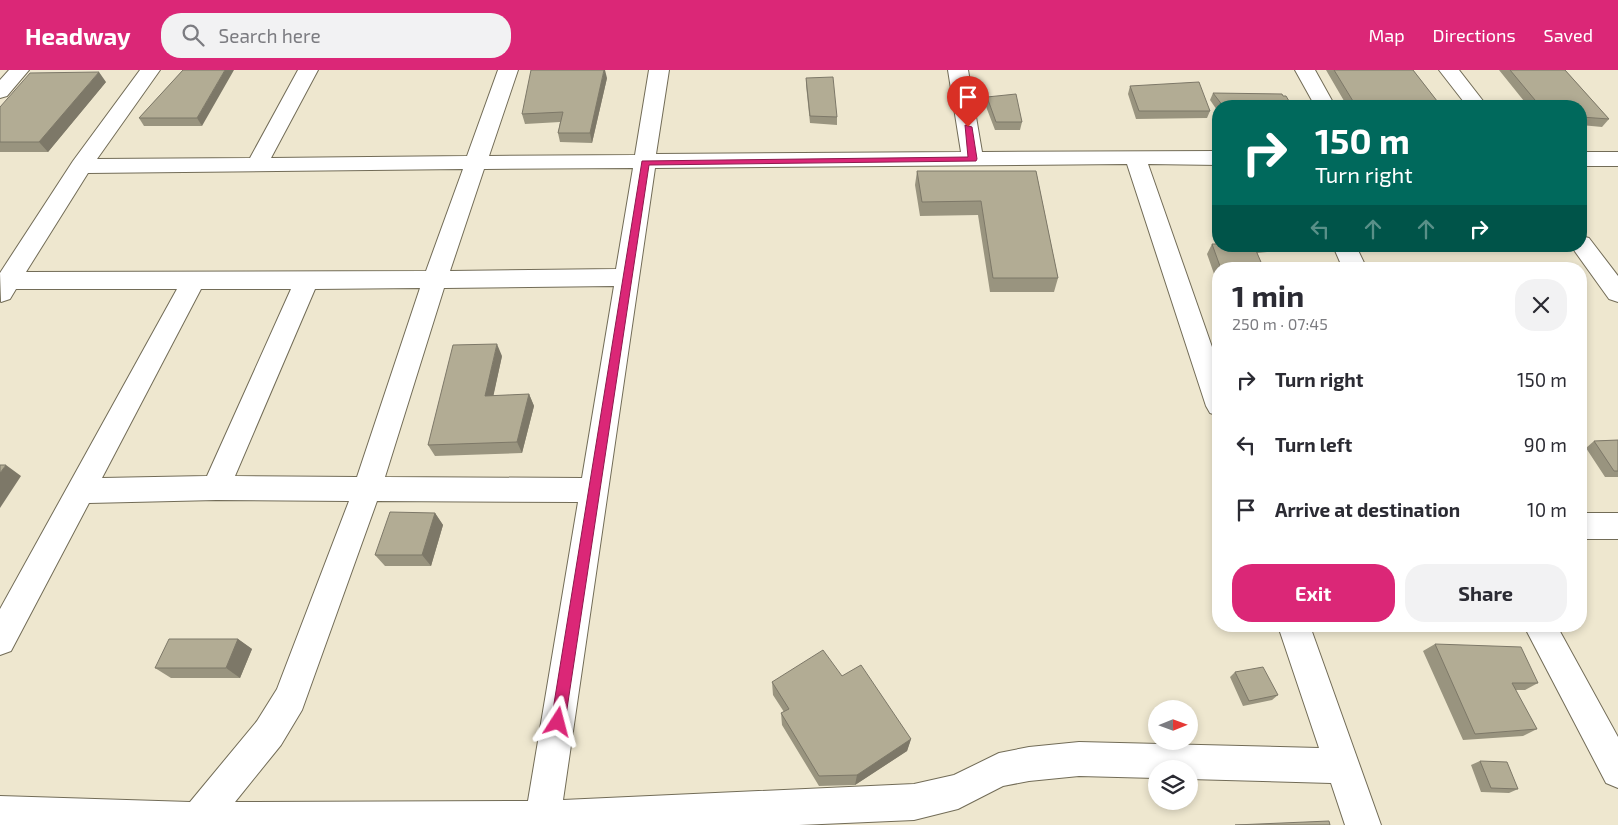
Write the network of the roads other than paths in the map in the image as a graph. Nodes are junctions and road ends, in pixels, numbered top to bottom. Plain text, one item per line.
1 (19, 70) edge
2 (150, 70) edge
3 (308, 70) edge
4 (508, 70) edge
5 (659, 70) edge
6 (958, 70) edge
7 (1305, 70) edge
8 (1449, 70) edge
9 (0, 92) edge
10 (1322, 100) edge
11 (1472, 100) edge
12 (1135, 157) junction
13 (1212, 158) edge
14 (973, 159) junction
15 (1587, 159) edge
16 (1618, 159) edge
17 (645, 162) junction
18 (476, 163) junction
19 (257, 164) junction
20 (81, 166) junction
21 (1587, 252) edge
22 (628, 277) junction
23 (435, 279) junction
24 (194, 280) junction
25 (307, 281) junction
26 (3, 285) edge
27 (1618, 293) edge
28 (1212, 385) edge
29 (216, 488) junction
30 (367, 490) junction
31 (594, 490) junction
32 (80, 491) junction
33 (1587, 526) edge
34 (1618, 526) edge
35 (1296, 632) edge
36 (1543, 632) edge
37 (0, 640) edge
38 (1343, 766) junction
39 (1618, 771) edge
40 (0, 814) edge
41 (809, 816) edge
42 (196, 822) edge
43 (542, 822) edge
44 (1363, 825) edge

1 - 9 street
2 - 20 street
3 - 19 street
4 - 18 street
5 - 17 street
6 - 14 street
7 - 10 street
8 - 11 street
12 - 13 street
12 - 14 street
12 - 28 street
14 - 17 street
15 - 16 street
17 - 18 street
17 - 22 street
18 - 19 street
18 - 23 street
19 - 20 street
20 - 26 street
21 - 27 street
22 - 23 street
22 - 31 street
23 - 25 street
23 - 30 street
24 - 25 street
24 - 26 street
24 - 32 street
25 - 29 street
29 - 30 street
29 - 32 street
30 - 31 street
30 - 42 street
31 - 43 street
32 - 37 street
33 - 34 street
35 - 38 street
36 - 39 street
38 - 41 street
38 - 44 street
40 - 42 street
41 - 43 street
42 - 43 street

